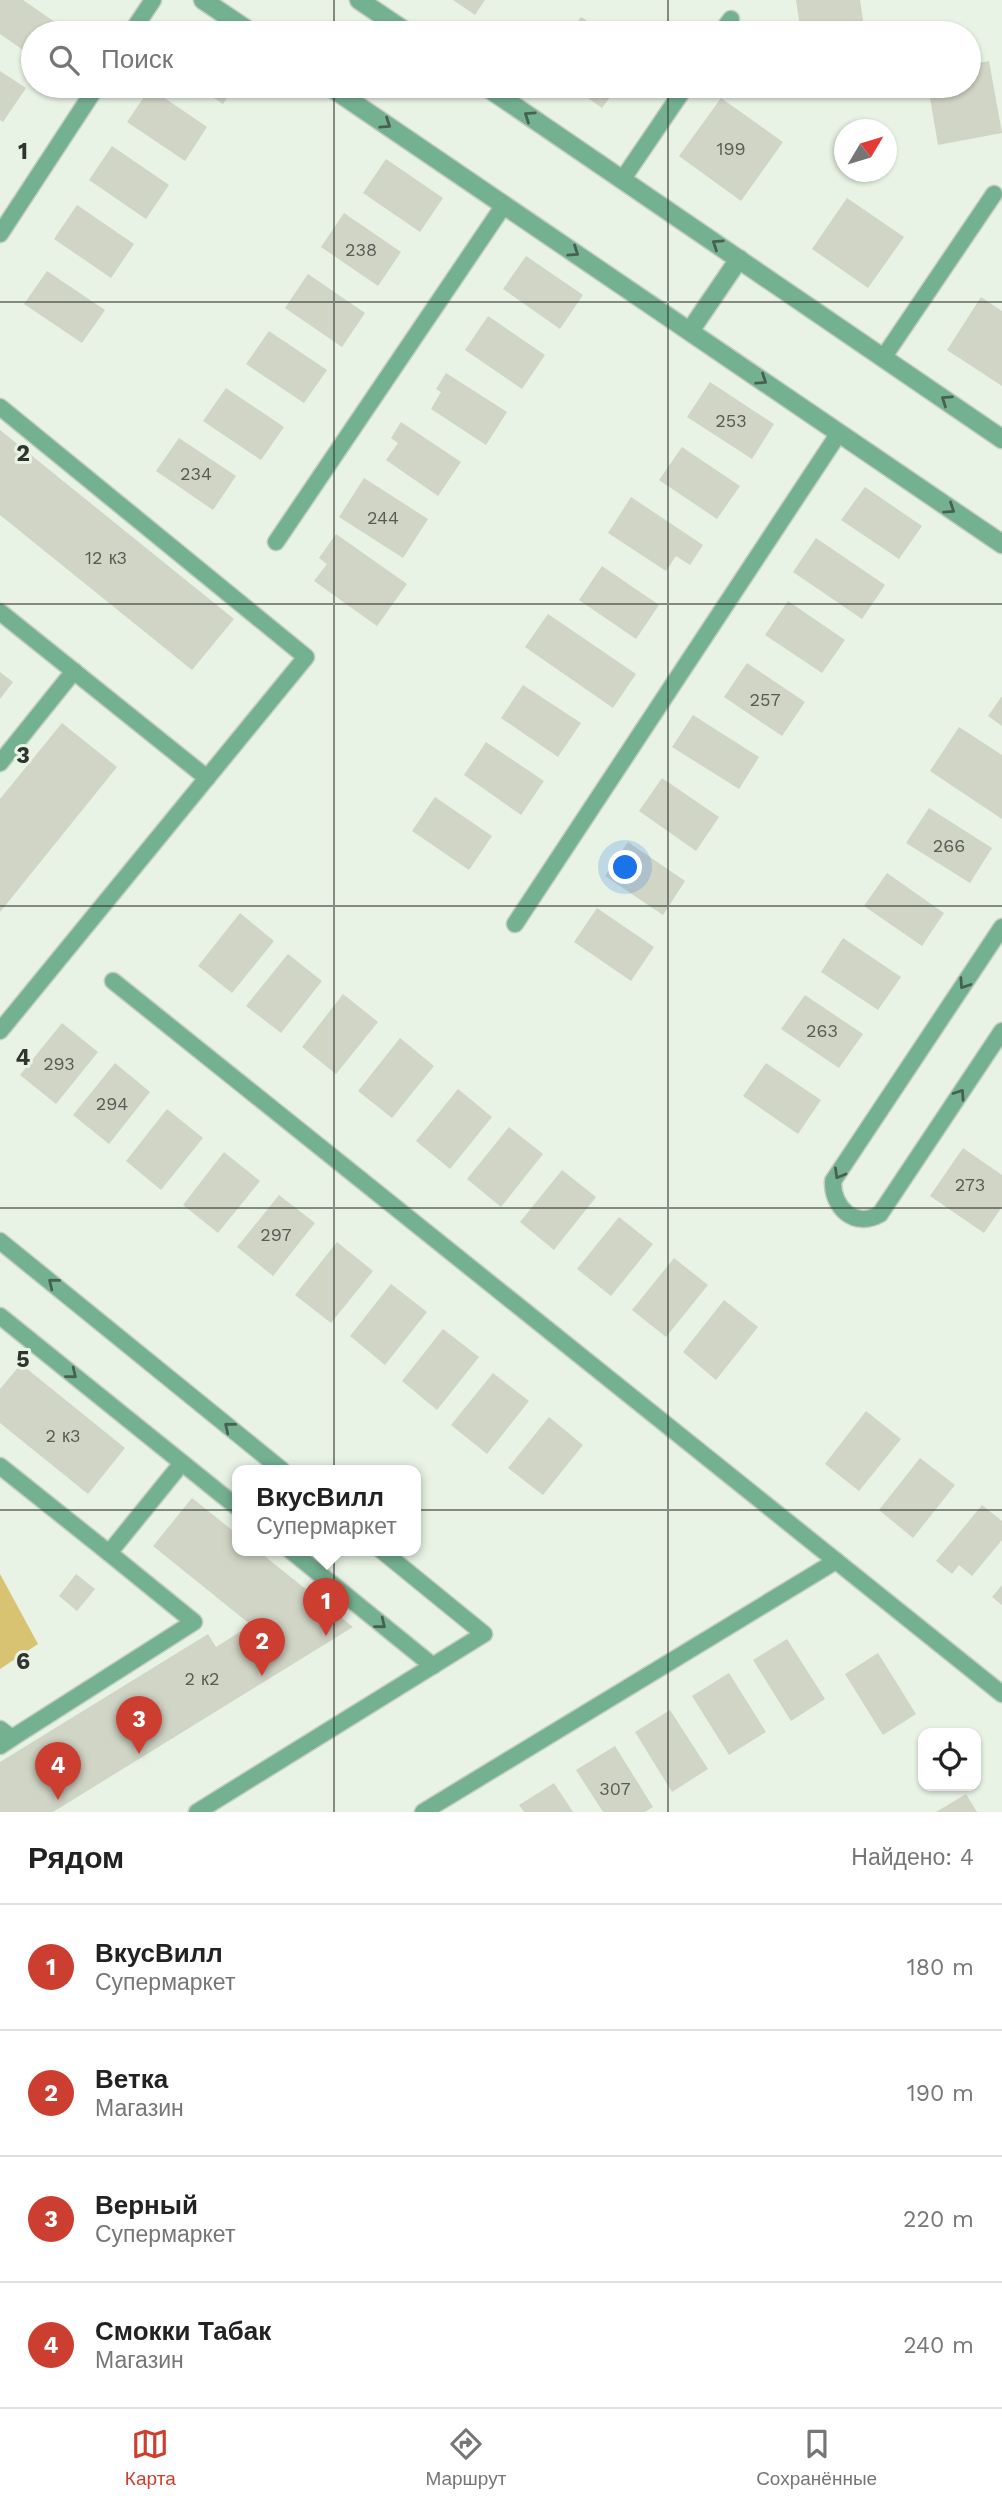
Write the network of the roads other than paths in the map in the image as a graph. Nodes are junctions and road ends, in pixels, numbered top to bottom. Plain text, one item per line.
1 (153, 0) edge
2 (203, 0) edge
3 (359, 0) edge
4 (139, 21) edge
5 (234, 21) edge
6 (390, 21) edge
7 (89, 98) edge
8 (347, 98) edge
9 (502, 98) edge
10 (678, 98) edge
11 (622, 180) junction
12 (994, 194) dead end
13 (504, 205) junction
14 (0, 234) edge
15 (739, 259) junction
16 (690, 331) junction
17 (883, 358) junction
18 (0, 407) edge
19 (839, 433) junction
20 (1002, 439) edge
21 (276, 542) dead end
22 (1002, 544) edge
23 (0, 612) edge
24 (74, 671) junction
25 (0, 763) edge
26 (207, 779) junction
27 (515, 924) dead end
28 (1002, 927) edge
29 (113, 981) dead end
30 (0, 1031) edge
31 (1002, 1031) edge
32 (0, 1241) edge
33 (0, 1315) edge
34 (182, 1463) junction
35 (276, 1465) edge
36 (0, 1466) edge
37 (232, 1503) edge
38 (108, 1553) junction
39 (297, 1556) edge
40 (389, 1556) edge
41 (836, 1561) junction
42 (433, 1666) junction
43 (1002, 1693) edge
44 (4, 1738) edge
45 (197, 1812) edge
46 (423, 1812) edge

1 - 4 lane
2 - 5 street
3 - 6 street
7 - 14 lane
8 -> 13 street
11 -> 9 street
10 - 11 lane
15 -> 11 street
12 - 17 lane
13 -> 16 street
13 - 21 lane
15 - 16 street
15 - 17 street
16 -> 19 street
20 -> 17 street
18 - 26 lane
19 -> 22 street
19 - 27 lane
23 - 24 lane
24 - 25 lane
24 - 26 lane
26 - 30 lane
28 -> 31 lane
29 - 41 lane
35 -> 32 lane
33 -> 34 lane
34 - 37 lane
34 - 38 lane
36 - 38 lane
38 - 44 lane
39 -> 42 lane
40 - 42 lane
41 - 43 lane
41 - 46 lane
42 - 45 lane

